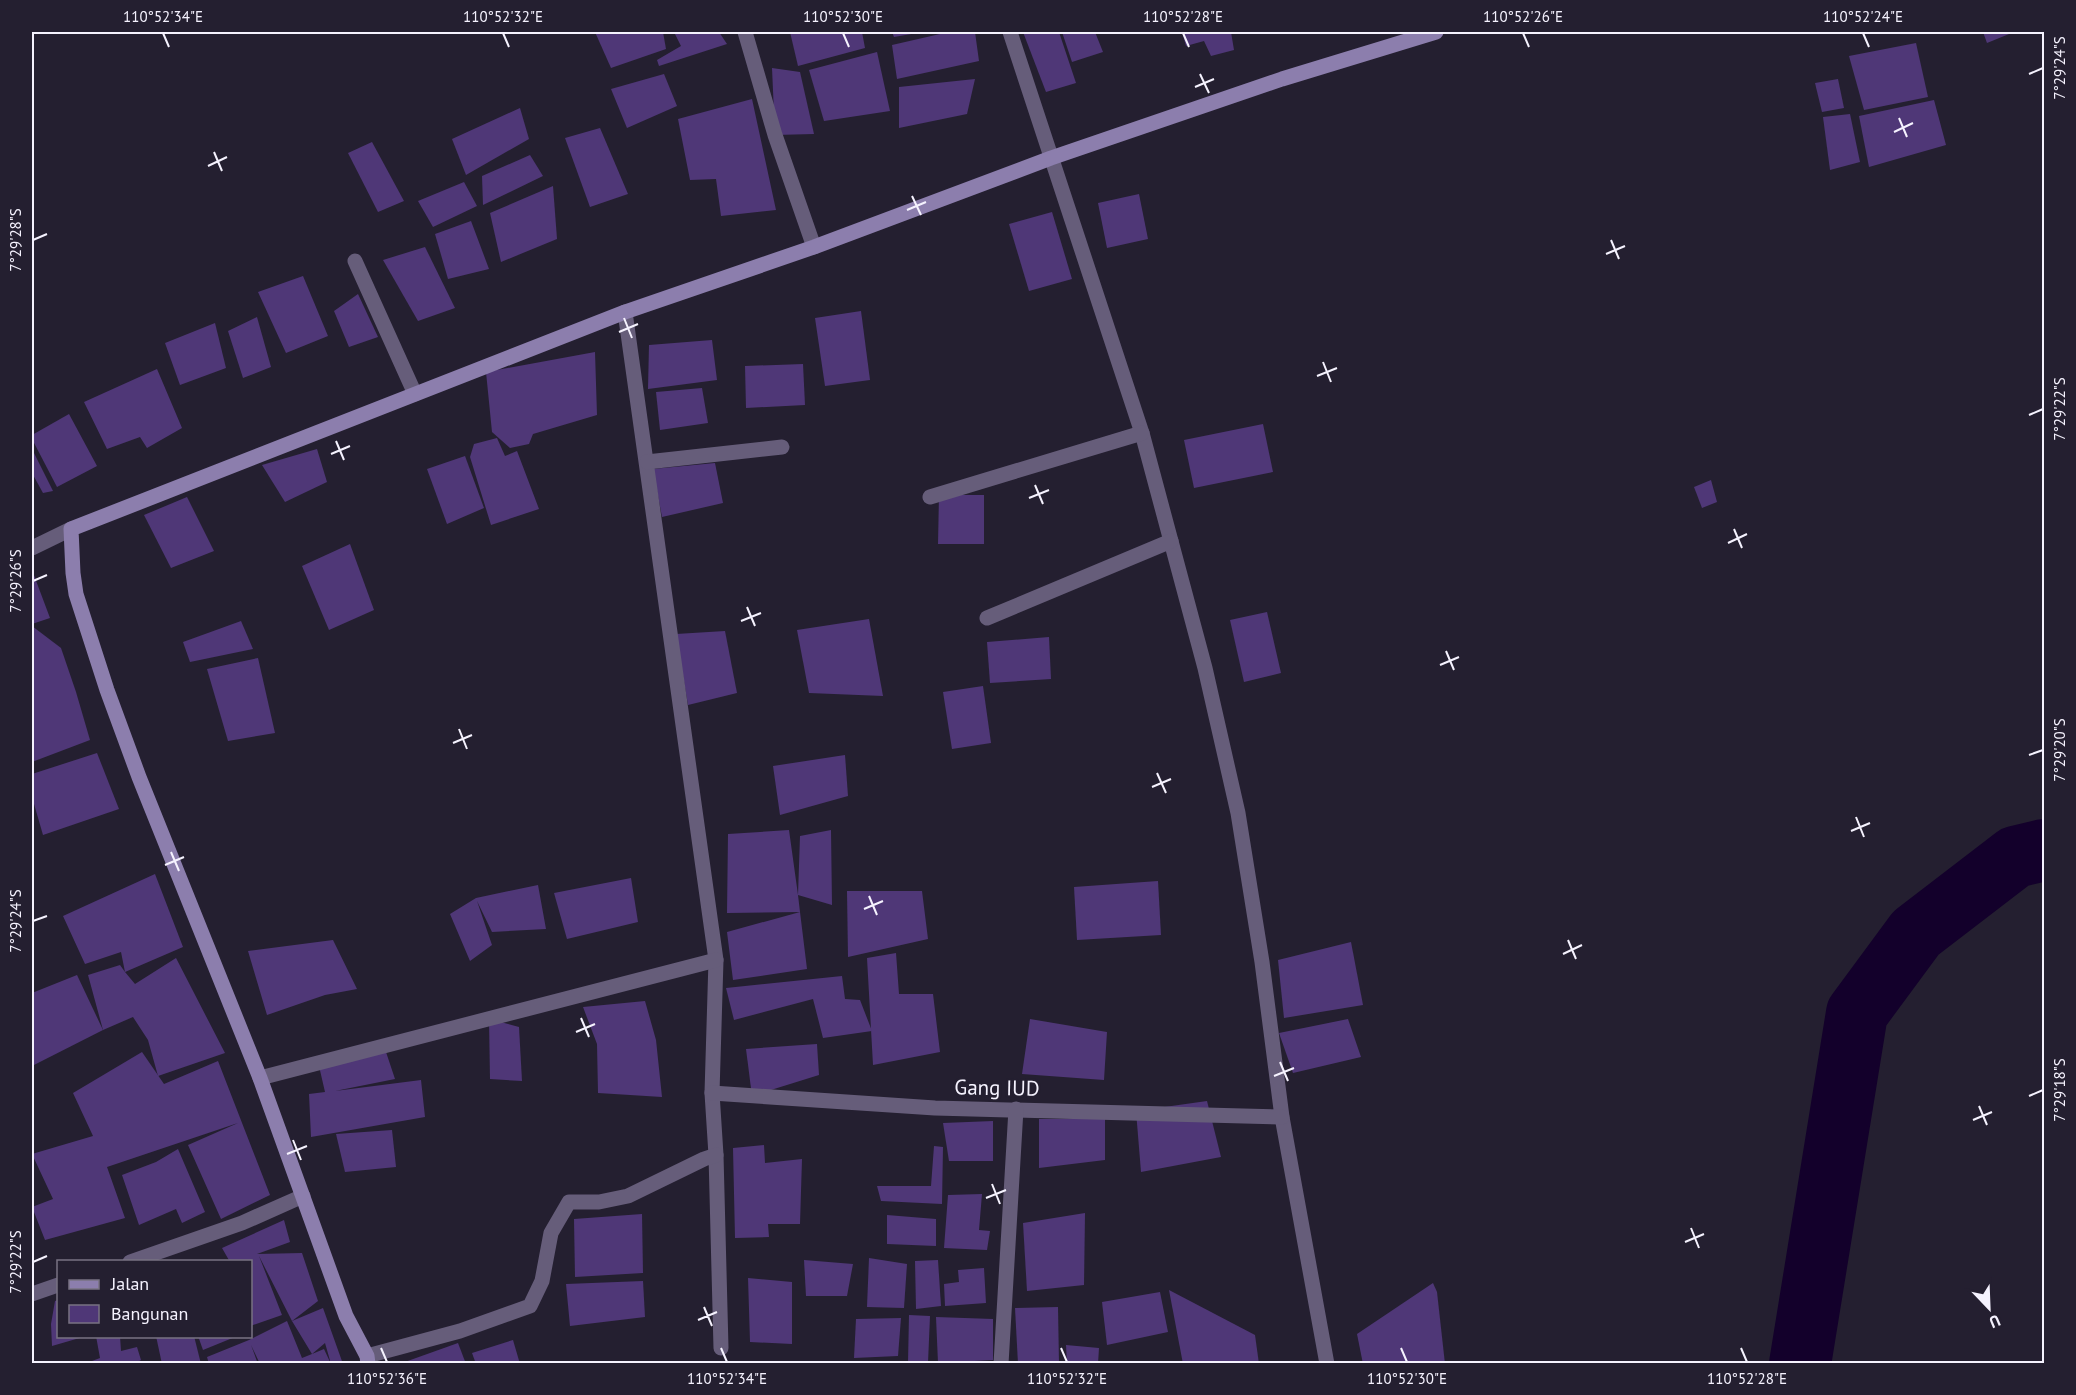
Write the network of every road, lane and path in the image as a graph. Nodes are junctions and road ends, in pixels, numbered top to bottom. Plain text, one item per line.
1 (745, 32) edge
2 (1010, 32) edge
3 (1436, 32) edge
4 (1051, 158) junction
5 (814, 246) junction
6 (355, 261) dead end
7 (625, 312) junction
8 (415, 394) junction
9 (1142, 433) junction
10 (782, 447) dead end
11 (647, 462) junction
12 (930, 496) dead end
13 (71, 529) junction
14 (1171, 541) junction
15 (32, 548) edge
16 (987, 618) dead end
17 (716, 960) junction
18 (260, 1078) junction
19 (712, 1093) junction
20 (1016, 1109) junction
21 (1282, 1117) junction
22 (717, 1155) junction
23 (303, 1196) junction
24 (136, 1260) edge
25 (57, 1285) edge
26 (32, 1294) edge
27 (721, 1348) dead end
28 (368, 1360) edge
29 (1001, 1364) edge
30 (1327, 1364) edge

1 - 5 street
2 - 4 street
3 - 4 main road
4 - 5 main road
4 - 9 street
5 - 7 main road
6 - 8 street
7 - 8 main road
7 - 11 street
8 - 13 main road
9 - 12 street
9 - 14 street
10 - 11 street
11 - 17 street
13 - 15 street
13 - 18 main road
14 - 16 street
14 - 21 street
17 - 18 street
17 - 19 street
18 - 23 main road
19 - 20 street, Gang IUD
19 - 22 street
20 - 21 street, Gang IUD
20 - 29 street
21 - 30 street
22 - 27 street
22 - 28 street
23 - 24 street
23 - 28 main road
25 - 26 street

